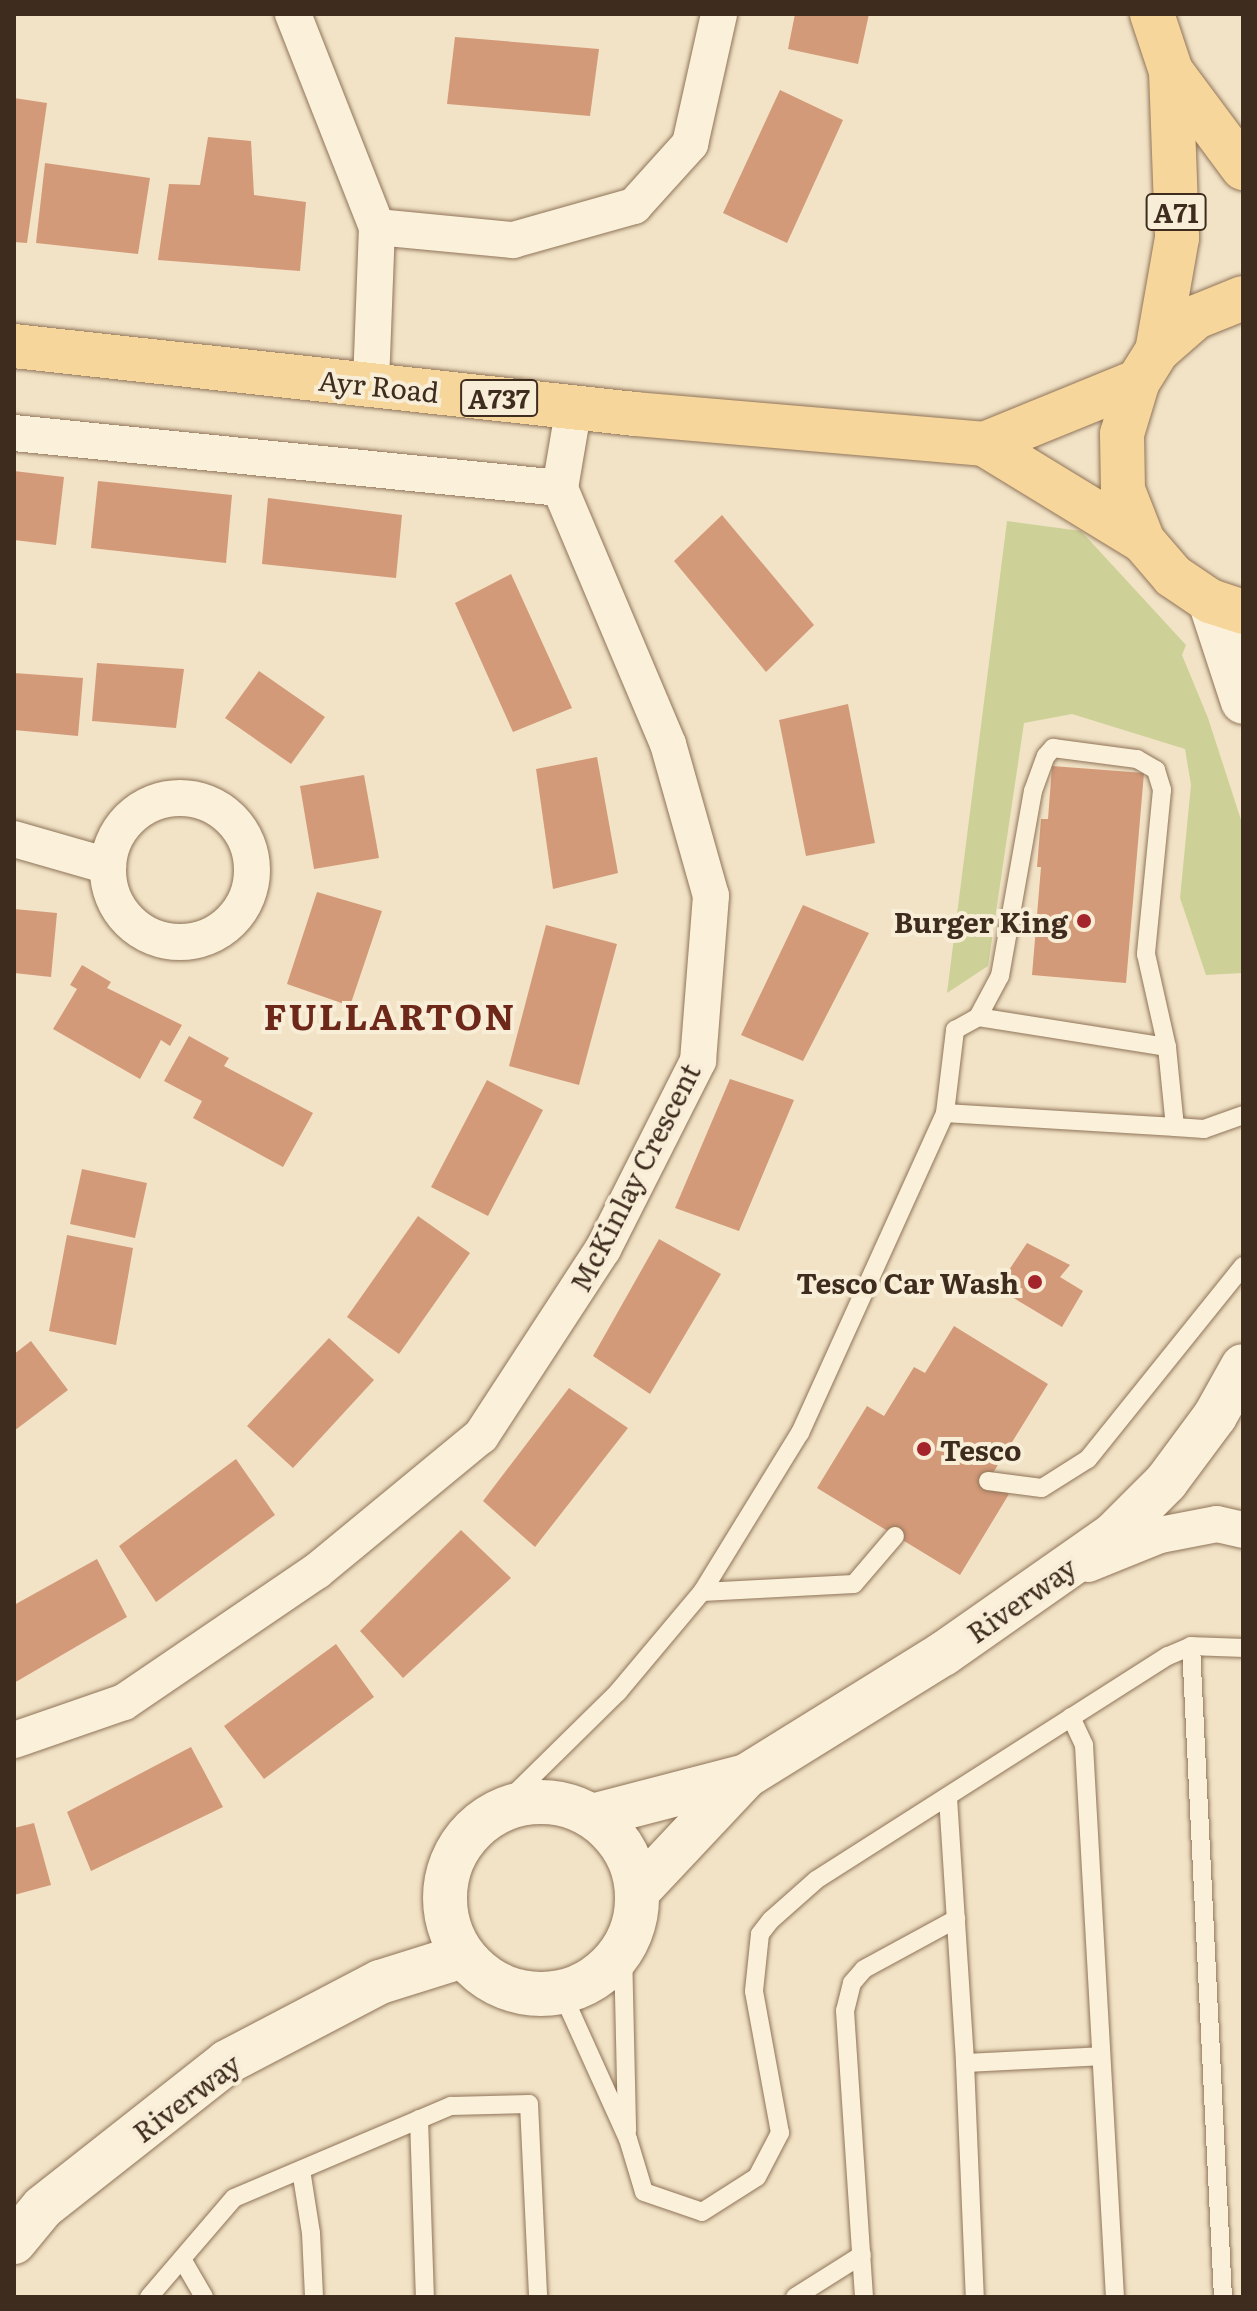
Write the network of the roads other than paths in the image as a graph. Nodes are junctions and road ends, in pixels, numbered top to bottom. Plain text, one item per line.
1 (293, 14) edge
2 (719, 14) edge
3 (1152, 14) edge
4 (1171, 71) junction
5 (1243, 168) edge
6 (377, 227) junction
7 (1243, 298) edge
8 (14, 346) edge
9 (1148, 366) junction
10 (371, 384) junction
11 (574, 406) junction
12 (14, 433) edge
13 (984, 444) junction
14 (560, 488) junction
15 (1143, 541) junction
16 (1226, 607) edge
17 (1243, 702) edge
18 (14, 839) edge
19 (108, 866) junction
20 (978, 1017) junction
21 (1167, 1047) junction
22 (945, 1113) junction
23 (1243, 1115) edge
24 (1175, 1127) junction
25 (1243, 1266) edge
26 (1243, 1366) edge
27 (988, 1481) dead end
28 (1243, 1530) edge
29 (895, 1536) dead end
30 (1050, 1579) junction
31 (702, 1592) junction
32 (1191, 1646) junction
33 (1243, 1648) edge
34 (1071, 1717) junction
35 (14, 1740) edge
36 (746, 1776) junction
37 (948, 1798) junction
38 (495, 1813) junction
39 (592, 1816) junction
40 (637, 1892) junction
41 (445, 1909) junction
42 (956, 1919) junction
43 (623, 1950) junction
44 (463, 1956) junction
45 (380, 1982) junction
46 (562, 1993) junction
47 (1101, 2056) junction
48 (965, 2063) junction
49 (419, 2119) junction
50 (628, 2139) junction
51 (301, 2170) junction
52 (14, 2242) edge
53 (862, 2255) junction
54 (182, 2259) junction
55 (149, 2297) edge
56 (204, 2297) edge
57 (314, 2297) edge
58 (425, 2297) edge
59 (538, 2297) edge
60 (795, 2297) edge
61 (864, 2297) edge
62 (975, 2297) edge
63 (1115, 2297) edge
64 (1223, 2297) edge

1 - 6 street
2 - 6 street
3 - 4 main road, A71
4 - 5 main road, A71
4 - 9 main road, A71
6 - 10 street
7 - 9 main road
8 - 10 main road, Ayr Road / A737
9 - 13 main road, A737
9 - 15 main road
10 - 11 main road, Ayr Road / A737
11 - 13 main road, Ayr Road / A737
11 - 14 street
12 - 14 street
13 - 15 main road, A737
14 - 35 street, McKinlay Crescent
15 - 16 main road
16 - 17 street
18 - 19 street
19 - 19 street
20 - 21 lane
20 - 21 lane
20 - 22 lane
21 - 24 lane
22 - 24 lane
22 - 31 lane
23 - 24 lane
25 - 27 lane
26 - 30 street, Riverway
28 - 30 street
29 - 31 lane
30 - 36 street, Riverway
31 - 38 lane
32 - 33 lane
32 - 34 lane
32 - 64 lane
34 - 37 lane
34 - 47 lane
36 - 39 street, Riverway
36 - 40 street, Riverway
37 - 42 lane
37 - 50 lane
38 - 39 street
38 - 41 street
39 - 40 street
40 - 43 street
41 - 44 street
41 - 45 street, Riverway
42 - 48 lane
42 - 53 lane
43 - 46 street
43 - 50 lane
44 - 45 street, Riverway
44 - 46 street
45 - 52 street, Riverway
46 - 50 lane
47 - 48 lane
47 - 63 lane
48 - 62 lane
49 - 51 lane
49 - 58 lane
49 - 59 lane
51 - 54 lane
51 - 57 lane
53 - 60 lane
53 - 61 lane
54 - 55 lane
54 - 56 lane

